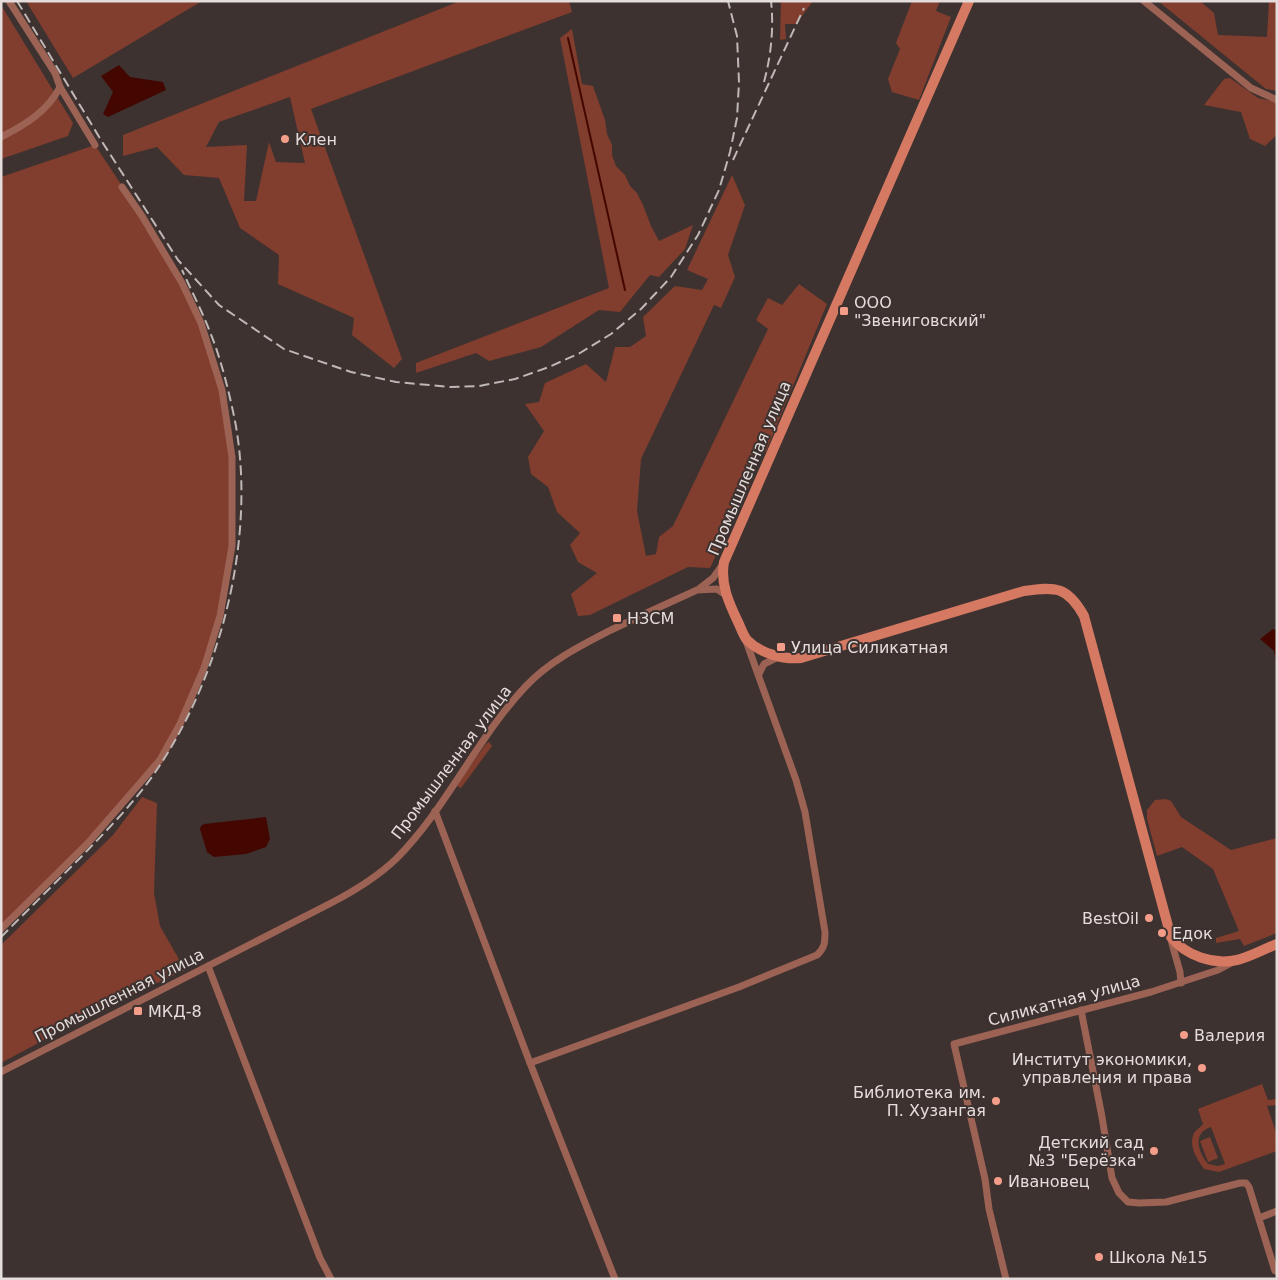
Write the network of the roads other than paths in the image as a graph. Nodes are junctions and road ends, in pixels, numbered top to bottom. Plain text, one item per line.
1 (9, 1) edge
2 (969, 1) edge
3 (1144, 1) edge
4 (60, 87) junction
5 (1277, 100) edge
6 (1, 138) edge
7 (95, 144) dead end
8 (122, 187) dead end
9 (724, 562) junction
10 (697, 590) junction
11 (726, 595) junction
12 (745, 638) junction
13 (780, 656) junction
14 (759, 674) junction
15 (435, 811) junction
16 (1, 929) edge
17 (1171, 937) junction
18 (1277, 944) edge
19 (1237, 960) junction
20 (208, 966) junction
21 (1181, 983) junction
22 (1081, 1010) junction
23 (530, 1063) junction
24 (1, 1072) edge
25 (1277, 1211) edge
26 (1259, 1218) junction
27 (1276, 1271) edge
28 (331, 1279) edge
29 (615, 1279) edge
30 (1006, 1279) edge

1 - 4 street
2 - 9 street, Промышленная улица
3 - 5 street
4 - 6 street
4 - 7 street
8 - 16 street
9 - 10 street
9 - 11 street, Промышленная улица
10 - 11 street, Промышленная улица
10 - 15 street, Промышленная улица
11 - 12 street
12 - 13 street
12 - 14 street
13 - 14 street
13 - 17 street
14 - 23 street
15 - 20 street, Промышленная улица
15 - 23 street
17 - 19 street
17 - 21 street
18 - 19 street
19 - 21 street, Силикатная улица
20 - 24 street, Промышленная улица
20 - 28 street
21 - 22 street, Силикатная улица
22 - 26 street
22 - 30 street, Силикатная улица
23 - 29 street
25 - 26 street
26 - 27 street

